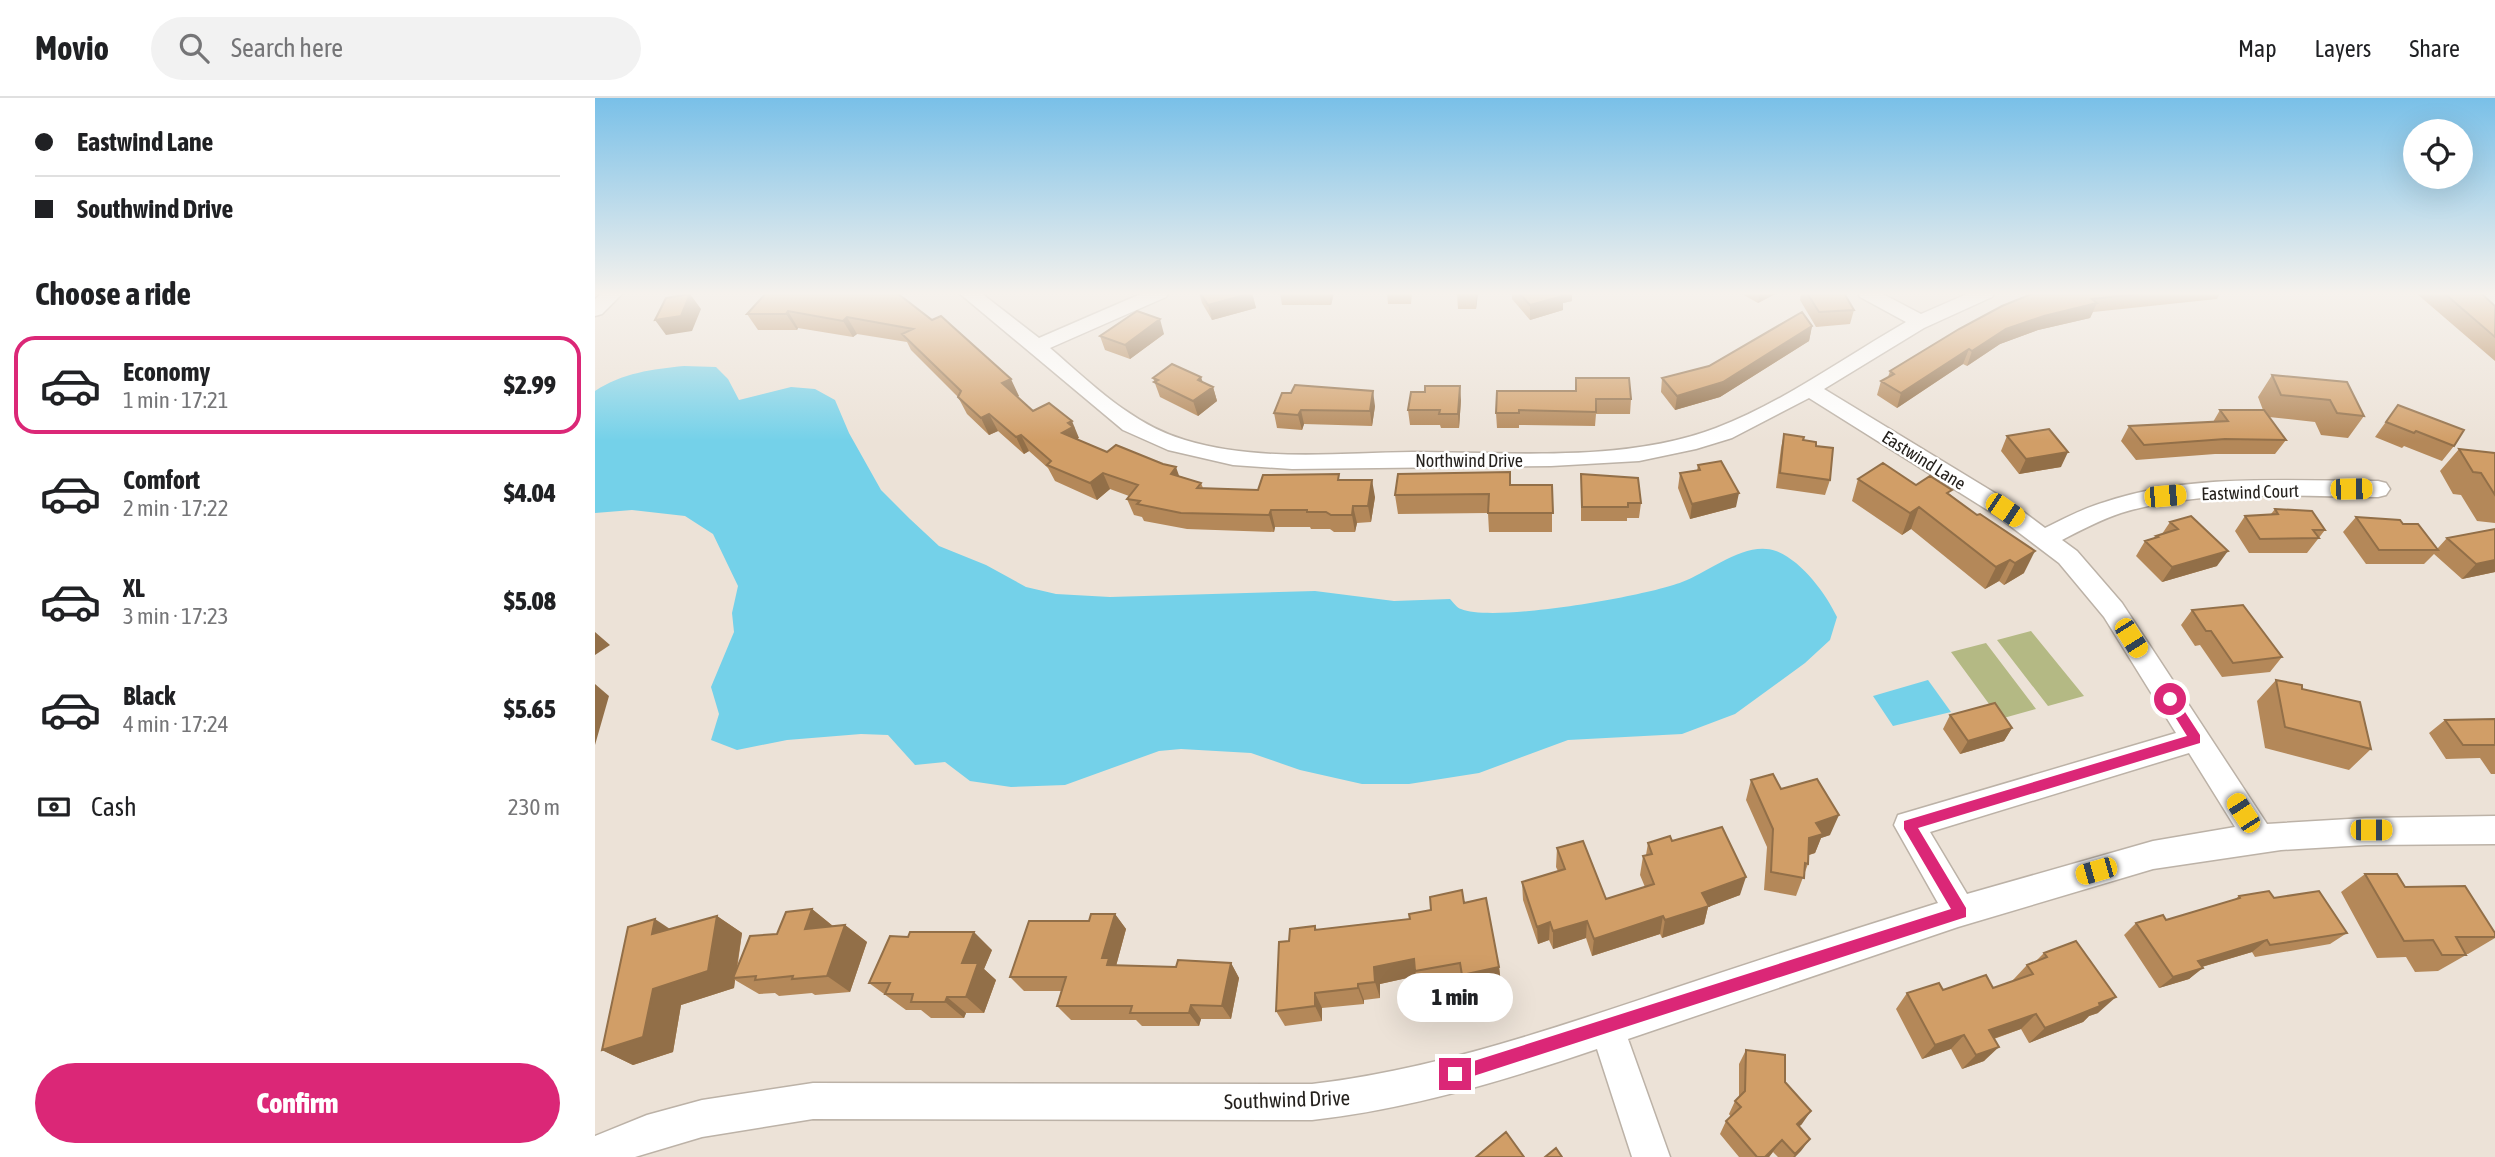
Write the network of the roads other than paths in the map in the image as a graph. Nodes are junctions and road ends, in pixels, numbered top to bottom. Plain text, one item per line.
1 (1032, 342) edge
2 (1044, 342) edge
3 (1886, 342) edge
4 (1036, 346) junction
5 (1809, 389) junction
6 (2378, 489) dead end
7 (2045, 538) junction
8 (2196, 739) junction
9 (2495, 830) edge
10 (2259, 838) junction
11 (1961, 913) junction
12 (1607, 1028) junction
13 (595, 1155) edge
14 (1651, 1157) edge

1 - 4 street, Northwind Drive
2 - 4 street
3 - 5 street, Northwind Drive
4 - 5 street, Northwind Drive
5 - 7 street, Eastwind Lane
6 - 7 street, Eastwind Court
7 - 8 street, Eastwind Lane
8 - 10 street, Eastwind Lane
8 - 11 street
9 - 10 street, Southwind Drive
10 - 11 street, Southwind Drive
11 - 12 street, Southwind Drive
12 - 13 street, Southwind Drive
12 - 14 street

